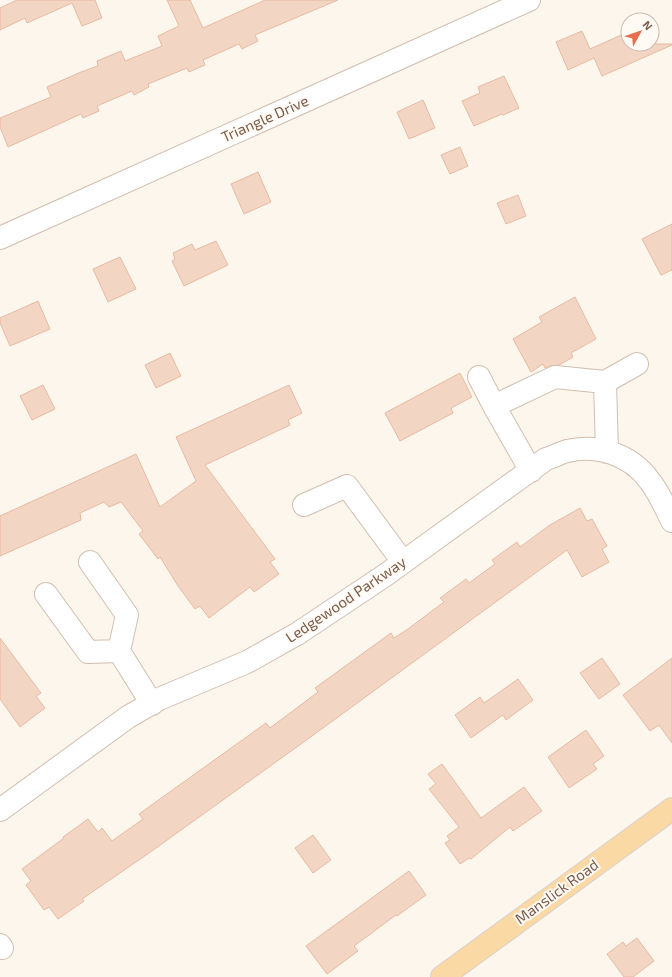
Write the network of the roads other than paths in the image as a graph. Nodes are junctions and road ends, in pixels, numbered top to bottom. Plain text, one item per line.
1 (529, 0) edge
2 (0, 238) edge
3 (637, 364) dead end
4 (479, 377) dead end
5 (606, 382) junction
6 (494, 406) junction
7 (607, 452) junction
8 (530, 471) junction
9 (304, 505) dead end
10 (672, 520) edge
11 (90, 562) dead end
12 (403, 562) junction
13 (46, 594) dead end
14 (119, 651) junction
15 (152, 704) junction
16 (672, 809) edge
17 (0, 810) edge
18 (442, 977) edge

1 - 2 street, Triangle Drive
3 - 5 street
4 - 6 street
5 - 6 street
5 - 7 street
6 - 8 street
7 - 8 street, Ledgewood Parkway
7 - 10 street, Ledgewood Parkway
8 - 12 street, Ledgewood Parkway
9 - 12 street
11 - 14 street
12 - 15 street, Ledgewood Parkway
13 - 14 street
14 - 15 street
15 - 17 street, Ledgewood Parkway
16 - 18 main road, Manslick Road

